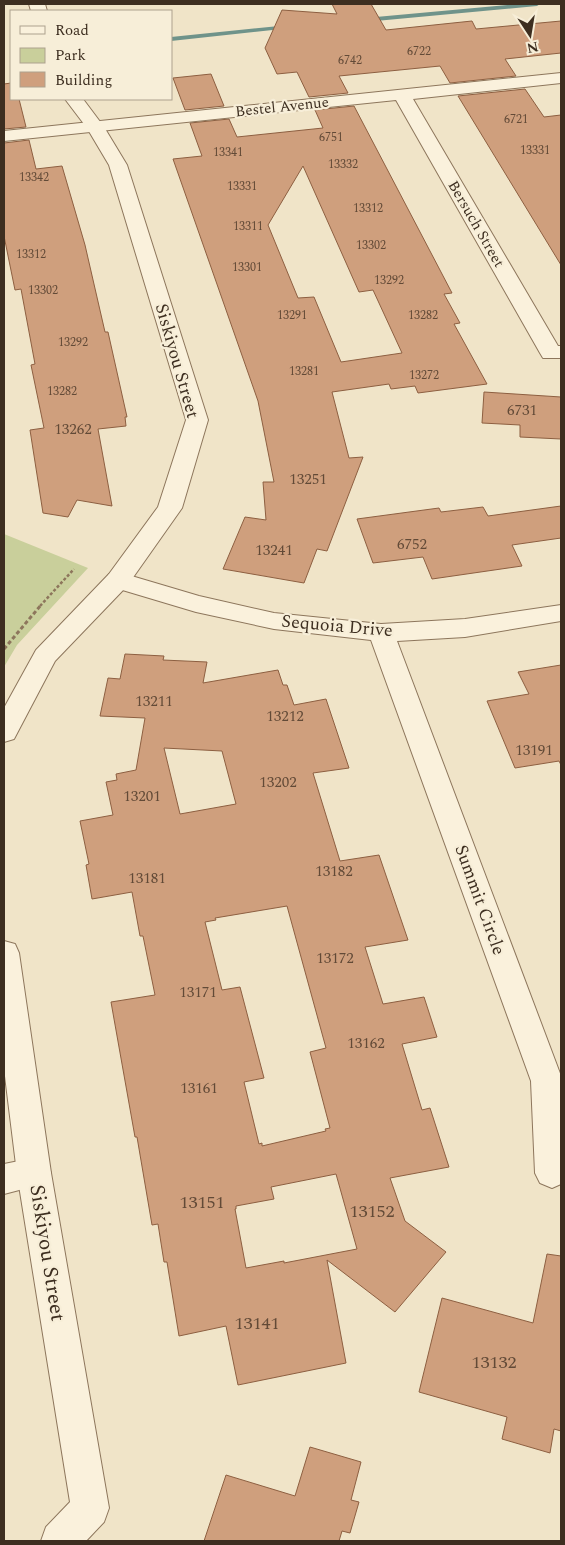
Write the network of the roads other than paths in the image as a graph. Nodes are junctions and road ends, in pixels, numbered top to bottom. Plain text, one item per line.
1 (561, 78) edge
2 (402, 95) junction
3 (75, 100) edge
4 (95, 127) junction
5 (4, 136) edge
6 (556, 352) edge
7 (118, 580) junction
8 (561, 613) edge
9 (381, 633) junction
10 (4, 732) edge
11 (4, 953) edge
12 (552, 1173) dead end
13 (19, 1176) edge
14 (60, 1541) edge

1 - 2 street, Bestel Avenue
2 - 4 street, Bestel Avenue
2 - 6 street, Bersuch Street
3 - 4 street, Siskiyou Street
4 - 5 street, Bestel Avenue
4 - 7 street, Siskiyou Street
7 - 9 street, Sequoia Drive
7 - 10 street, Siskiyou Street
8 - 9 street, Sequoia Drive
9 - 12 street, Summit Circle
11 - 13 street, Siskiyou Street
13 - 14 street, Siskiyou Street

